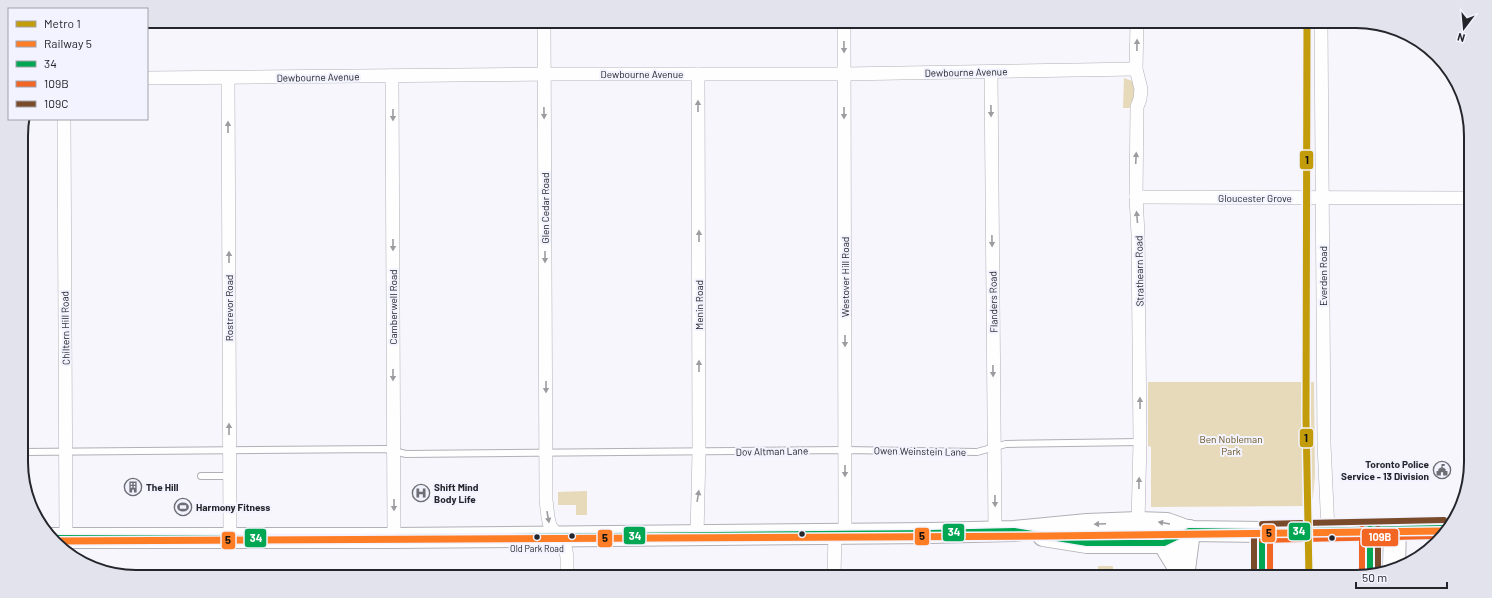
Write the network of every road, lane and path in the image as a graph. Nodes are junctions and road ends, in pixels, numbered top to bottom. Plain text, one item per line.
1 (544, 28) edge
2 (844, 28) edge
3 (1137, 28) edge
4 (1321, 28) edge
5 (1136, 69) junction
6 (991, 72) junction
7 (544, 74) junction
8 (698, 74) junction
9 (844, 74) junction
10 (392, 76) junction
11 (148, 78) edge
12 (228, 78) junction
13 (64, 120) edge
14 (1136, 197) junction
15 (1322, 198) junction
16 (1464, 198) edge
17 (1140, 442) junction
18 (994, 448) junction
19 (230, 450) junction
20 (845, 450) junction
21 (66, 451) junction
22 (393, 451) junction
23 (28, 452) edge
24 (699, 452) junction
25 (546, 453) junction
26 (201, 476) dead end
27 (230, 476) junction
28 (1138, 522) junction
29 (1442, 528) edge
30 (1370, 529) junction
31 (1395, 529) junction
32 (1328, 530) junction
33 (1004, 531) junction
34 (1189, 531) junction
35 (1262, 532) junction
36 (840, 533) junction
37 (697, 535) junction
38 (58, 536) edge
39 (557, 536) junction
40 (60, 538) edge
41 (230, 538) junction
42 (394, 538) junction
43 (1118, 543) junction
44 (1164, 543) junction
45 (1394, 563) edge
46 (1370, 569) edge
47 (567, 570) edge
48 (835, 570) edge
49 (1180, 570) edge
50 (1184, 570) edge
51 (1262, 570) edge

1 - 7 street, Glen Cedar Road
2 -> 9 street, Westover Hill Road
5 -> 3 street, Strathearn Road
4 - 15 street, Everden Road
5 - 6 street, Dewbourne Avenue
14 -> 5 street, Strathearn Road
6 - 9 street, Dewbourne Avenue
6 -> 18 street, Flanders Road
7 - 8 street, Dewbourne Avenue
7 - 10 street, Dewbourne Avenue
7 -> 25 street, Glen Cedar Road
8 - 9 street, Dewbourne Avenue
24 -> 8 street, Menin Road
9 -> 20 street, Westover Hill Road
10 - 12 street, Dewbourne Avenue
10 -> 22 street, Camberwell Road
11 - 12 street, Dewbourne Avenue
19 -> 12 street, Rostrevor Road
13 - 21 street, Chiltern Hill Road
14 - 15 street, Gloucester Grove
17 -> 14 street, Strathearn Road
15 - 16 street, Gloucester Grove
15 - 32 street, Everden Road
17 - 18 lane, Owen Weinstein Lane
28 -> 17 street, Strathearn Road
18 - 20 lane, Owen Weinstein Lane
18 -> 33 street, Flanders Road
19 - 21 lane, Dov Altman Lane
19 - 22 lane, Dov Altman Lane
19 - 27 street, Rostrevor Road
20 - 24 lane, Dov Altman Lane
20 -> 36 street, Westover Hill Road
21 - 23 lane, Dov Altman Lane
21 - 38 street, Chiltern Hill Road
22 - 25 lane, Dov Altman Lane
22 -> 42 street, Camberwell Road
24 - 25 lane, Dov Altman Lane
37 -> 24 street, Menin Road
25 -> 39 street, Glen Cedar Road
26 - 27 lane
27 - 41 street, Rostrevor Road
28 -> 33 main road
34 -> 28 main road
28 - 43 main road
29 - 31 main road
30 - 31 main road
30 - 32 main road
30 - 46 lane
31 - 45 highway
32 - 35 main road
33 - 36 main road
33 - 43 main road
34 - 35 main road
34 - 44 main road
34 - 50 highway
35 - 51 lane
36 - 37 main road
36 - 48 street, Westover Hill Road
37 - 39 main road
39 - 42 main road
39 - 47 street
40 - 41 main road
41 - 42 main road
43 - 44 main road
44 - 49 highway

